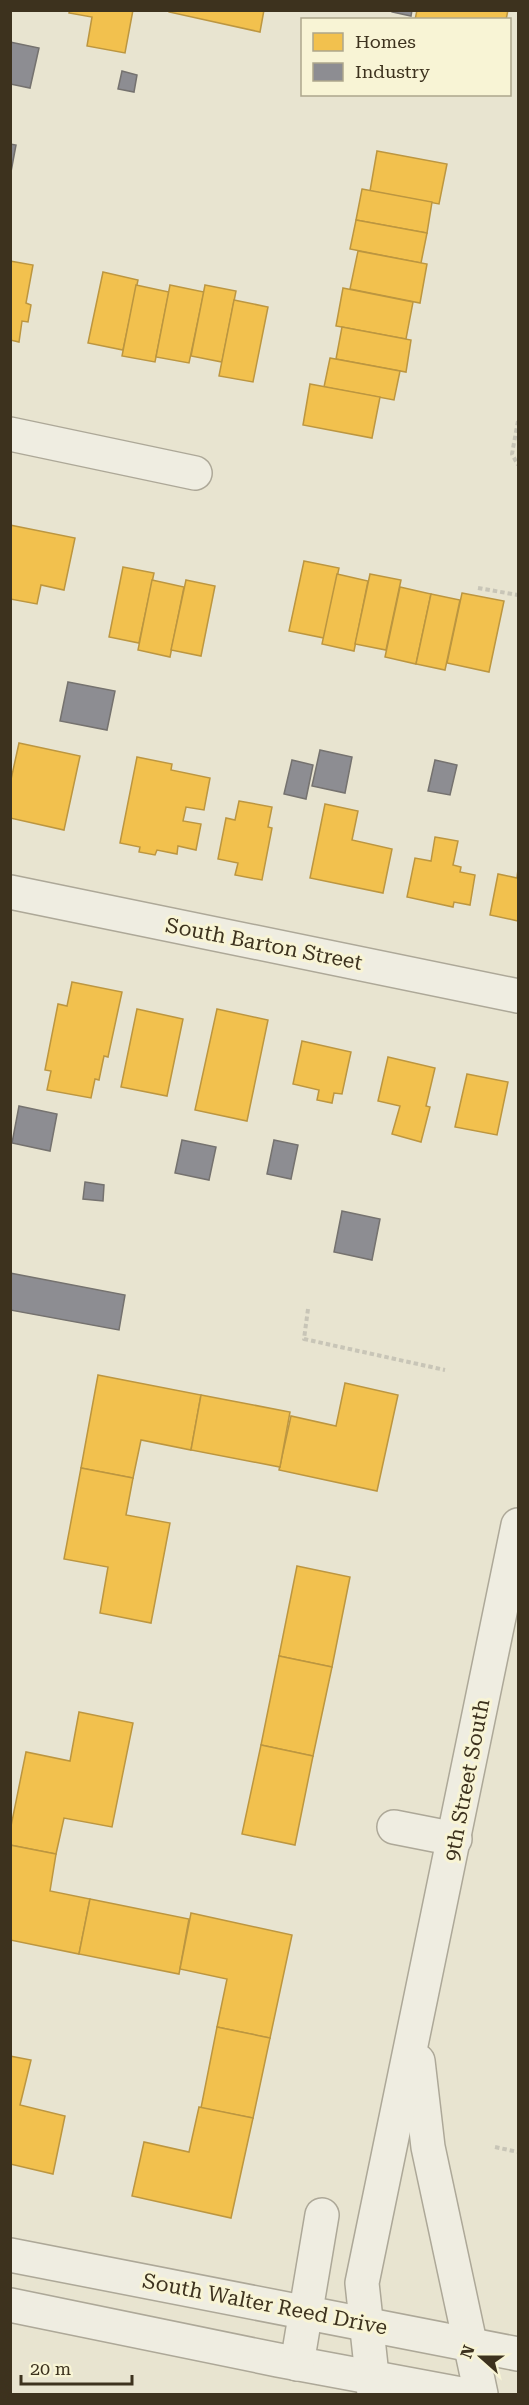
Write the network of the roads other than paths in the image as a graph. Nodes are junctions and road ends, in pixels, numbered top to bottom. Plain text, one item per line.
1 (10, 434) edge
2 (195, 473) dead end
3 (10, 892) edge
4 (519, 996) edge
5 (519, 1525) edge
6 (394, 1827) dead end
7 (455, 1839) junction
8 (414, 2035) junction
9 (322, 2215) dead end
10 (10, 2255) edge
11 (10, 2305) edge
12 (305, 2312) junction
13 (366, 2324) junction
14 (469, 2344) junction
15 (519, 2354) edge
16 (297, 2364) junction
17 (373, 2385) edge
18 (461, 2394) edge
19 (481, 2394) edge

1 - 2 street
3 - 4 street, South Barton Street
5 - 7 street, 9th Street South
6 - 7 street
7 - 8 street, 9th Street South
8 - 13 street, 9th Street South
8 - 14 street, 9th Street South
9 - 12 street
10 - 12 street, South Walter Reed Drive
11 - 16 street
12 - 13 street, South Walter Reed Drive
12 - 16 street
13 - 14 street, South Walter Reed Drive
13 - 17 street, 9th Street South
14 - 15 street, South Walter Reed Drive
14 - 19 street, 9th Street South
16 - 17 street
17 - 18 street

